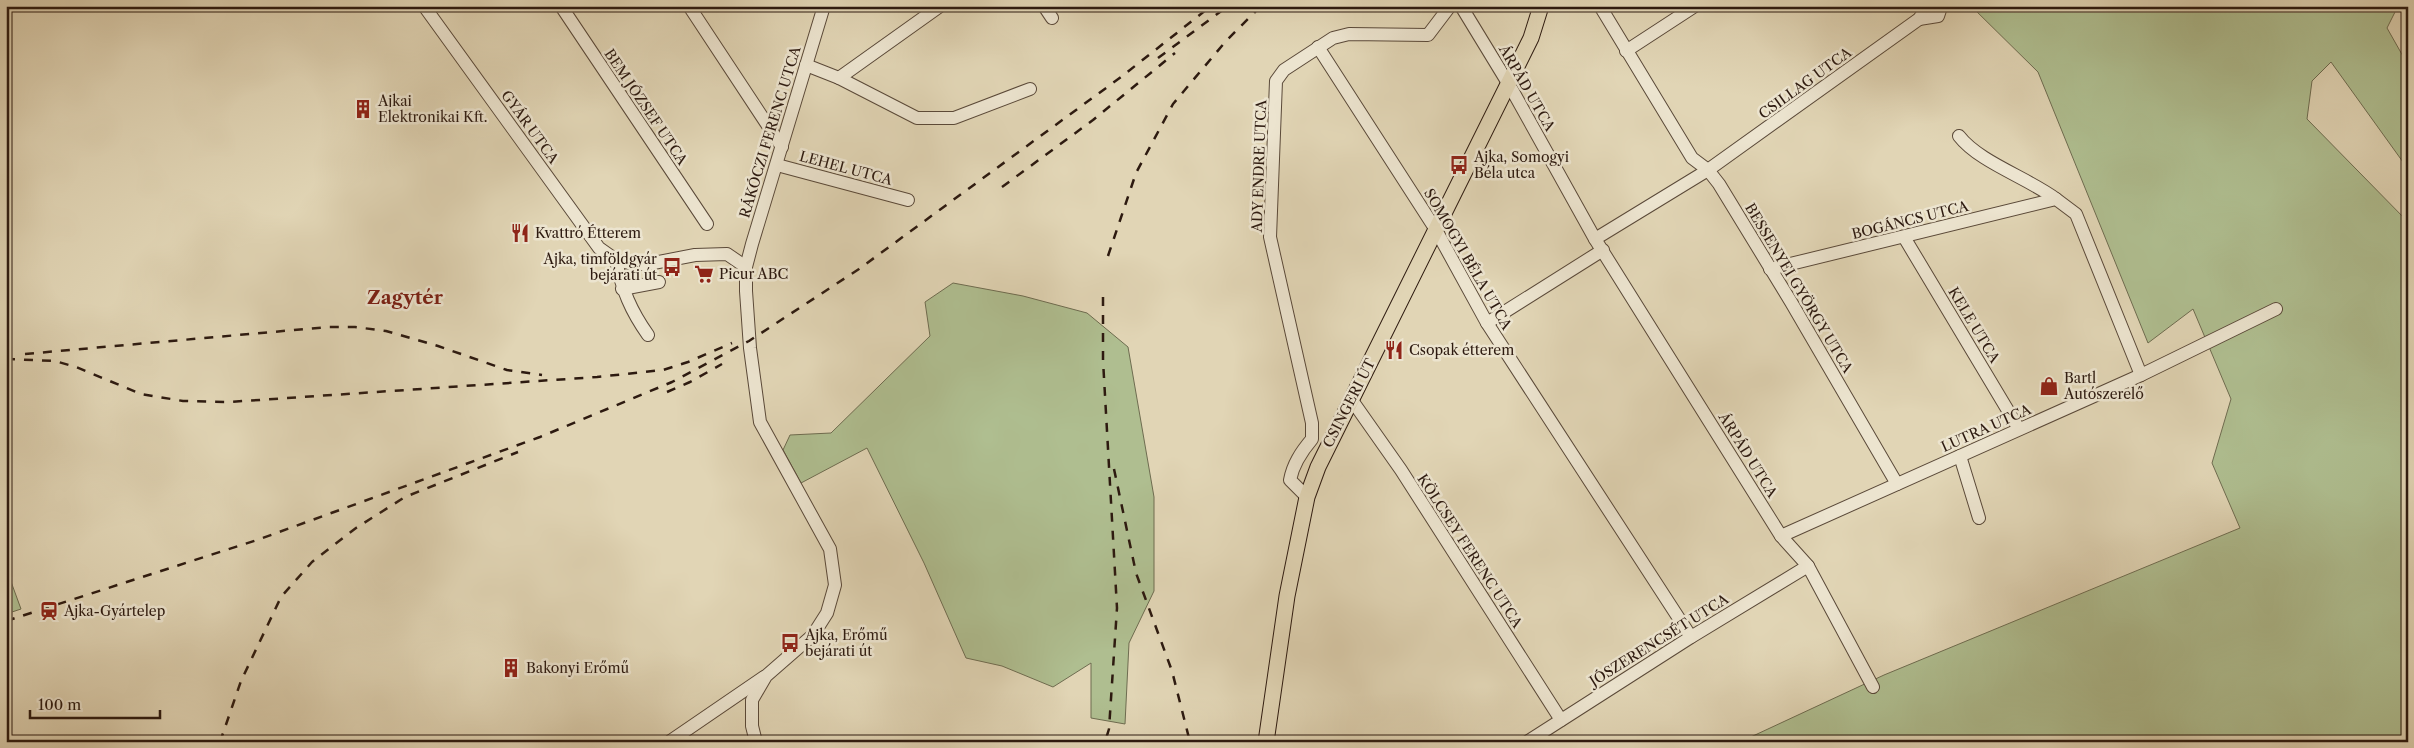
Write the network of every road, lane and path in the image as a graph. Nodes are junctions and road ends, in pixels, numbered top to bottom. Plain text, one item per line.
1 (424, 6) edge
2 (561, 6) edge
3 (689, 6) edge
4 (813, 6) edge
5 (940, 6) edge
6 (1044, 6) edge
7 (1450, 6) edge
8 (1460, 6) edge
9 (1541, 6) edge
10 (1600, 6) edge
11 (1695, 6) edge
12 (1928, 6) edge
13 (1938, 6) edge
14 (823, 12) edge
15 (1052, 18) dead end
16 (1919, 19) junction
17 (1318, 47) junction
18 (1626, 51) junction
19 (806, 64) junction
20 (839, 78) junction
21 (1508, 83) junction
22 (1030, 89) dead end
23 (1959, 136) dead end
24 (782, 147) junction
25 (777, 165) junction
26 (1708, 170) junction
27 (2056, 199) junction
28 (908, 200) dead end
29 (707, 224) dead end
30 (1436, 230) junction
31 (1904, 238) junction
32 (1595, 239) junction
33 (752, 244) junction
34 (1603, 250) junction
35 (727, 254) junction
36 (616, 260) junction
37 (746, 267) junction
38 (1770, 268) junction
39 (659, 282) dead end
40 (622, 289) junction
41 (2276, 309) dead end
42 (1487, 323) junction
43 (648, 335) dead end
44 (2141, 375) junction
45 (1351, 399) junction
46 (2019, 429) junction
47 (1960, 456) junction
48 (1897, 484) junction
49 (1307, 497) junction
50 (1979, 518) dead end
51 (1781, 536) junction
52 (1808, 566) junction
53 (1691, 637) junction
54 (766, 676) junction
55 (1873, 687) dead end
56 (1561, 720) junction
57 (669, 742) edge
58 (756, 742) edge
59 (1266, 742) edge
60 (1527, 742) edge

1 - 36 street, GYÁR UTCA
2 - 29 street, BEM JÓZSEF UTCA
3 - 24 street
4 - 14 street
5 - 20 street
6 - 15 street
7 - 17 street, ADY ENDRE UTCA
8 - 21 street, ÁRPÁD UTCA
9 - 21 main road, CSINGERI ÚT
10 - 18 street, BESSENYEI GYÖRGY UTCA
11 - 18 street
12 - 16 street, CSILLAG UTCA
13 - 16 street, CSILLAG UTCA
14 - 19 street, RÁKÓCZI FERENC UTCA
16 - 26 street, CSILLAG UTCA
17 - 30 street, SOMOGYI BÉLA UTCA
17 - 49 street, ADY ENDRE UTCA
18 - 26 street, BESSENYEI GYÖRGY UTCA
19 - 20 street
19 - 24 street, RÁKÓCZI FERENC UTCA
20 - 22 street
21 - 30 main road, CSINGERI ÚT
21 - 32 street, ÁRPÁD UTCA
23 - 27 street
24 - 25 street, RÁKÓCZI FERENC UTCA
25 - 28 street, LEHEL UTCA
25 - 33 street, RÁKÓCZI FERENC UTCA
26 - 32 street
26 - 38 street, BESSENYEI GYÖRGY UTCA
27 - 31 street, BOGÁNCS UTCA
27 - 44 street
30 - 42 street, SOMOGYI BÉLA UTCA
30 - 45 main road, CSINGERI ÚT
31 - 38 street, BOGÁNCS UTCA
31 - 46 street, KELE UTCA
32 - 34 street, ÁRPÁD UTCA
33 - 35 street
33 - 37 street, RÁKÓCZI FERENC UTCA
34 - 42 street
34 - 51 street, ÁRPÁD UTCA
35 - 36 street
35 - 37 street
36 - 40 street
37 - 54 street, RÁKÓCZI FERENC UTCA
38 - 48 street, BESSENYEI GYÖRGY UTCA
39 - 40 street
40 - 43 street
41 - 44 street, LUTRA UTCA
42 - 53 street, SOMOGYI BÉLA UTCA
44 - 46 street, LUTRA UTCA
45 - 49 main road, CSINGERI ÚT
45 - 56 street, KÖLCSEY FERENC UTCA
46 - 47 street, LUTRA UTCA
47 - 48 street, LUTRA UTCA
47 - 50 street
48 - 51 street
49 - 59 main road, CSINGERI ÚT
51 - 52 street, ÁRPÁD UTCA
52 - 53 street, JÓSZERENCSÉT UTCA
52 - 55 street, ÁRPÁD UTCA
53 - 56 street, JÓSZERENCSÉT UTCA
54 - 57 street
54 - 58 street
56 - 60 street, JÓSZERENCSÉT UTCA

